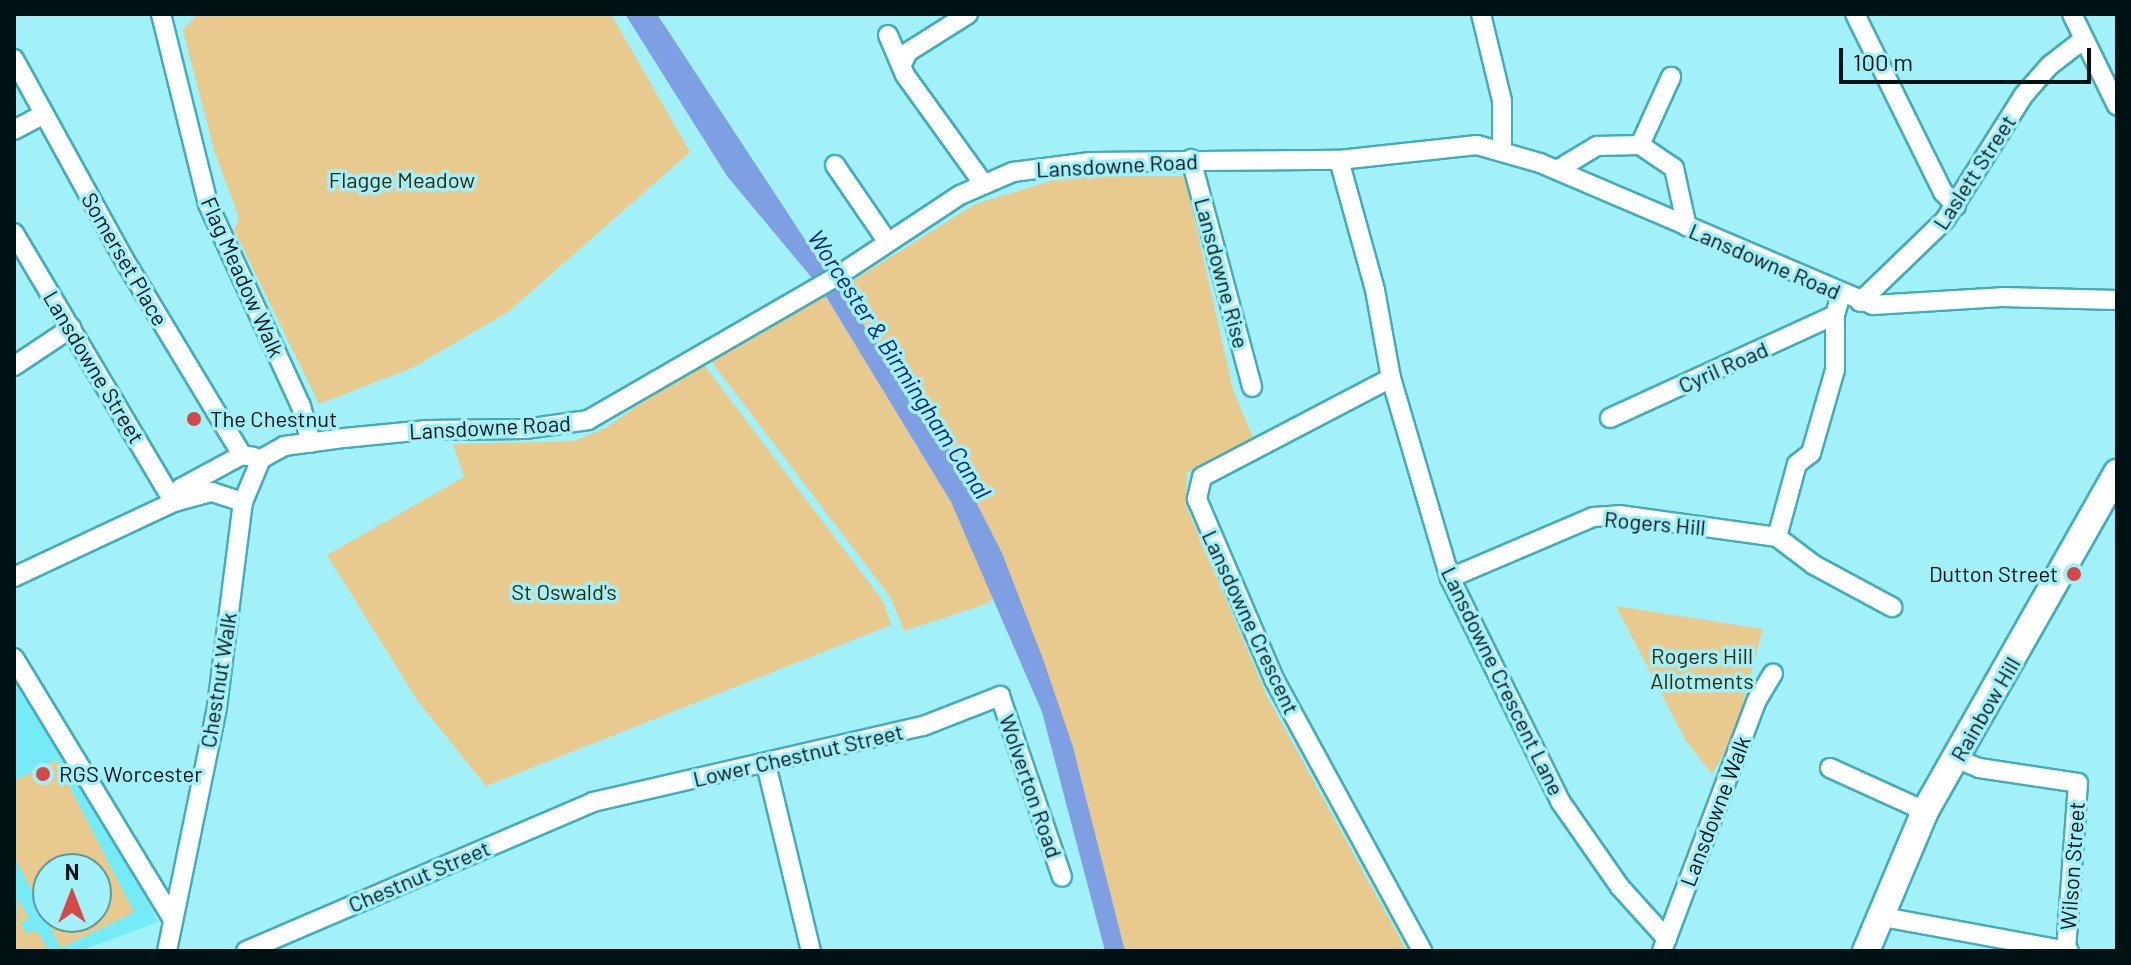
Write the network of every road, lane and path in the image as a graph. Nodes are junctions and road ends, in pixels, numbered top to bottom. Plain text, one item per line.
1 (161, 14) edge
2 (968, 14) edge
3 (1481, 14) edge
4 (1855, 14) edge
5 (2072, 14) edge
6 (888, 35) dead end
7 (2084, 39) junction
8 (14, 59) edge
9 (903, 62) junction
10 (1671, 77) dead end
11 (2117, 106) edge
12 (42, 115) junction
13 (14, 130) edge
14 (1640, 145) junction
15 (1502, 149) junction
16 (1191, 159) junction
17 (1339, 160) junction
18 (835, 165) dead end
19 (1557, 170) junction
20 (983, 183) junction
21 (1956, 206) junction
22 (1687, 227) junction
23 (14, 233) edge
24 (887, 241) junction
25 (1841, 294) junction
26 (2117, 300) edge
27 (1860, 302) junction
28 (1835, 315) junction
29 (71, 328) junction
30 (14, 366) edge
31 (1391, 378) junction
32 (1252, 387) dead end
33 (1610, 418) dead end
34 (311, 443) junction
35 (252, 457) junction
36 (2117, 473) edge
37 (174, 502) junction
38 (243, 502) junction
39 (1777, 537) junction
40 (14, 577) edge
41 (1450, 578) junction
42 (1892, 607) dead end
43 (14, 658) edge
44 (1773, 673) dead end
45 (1000, 696) joint
46 (1957, 759) junction
47 (766, 764) junction
48 (1830, 768) dead end
49 (593, 802) joint
50 (1925, 811) junction
51 (147, 872) junction
52 (183, 876) junction
53 (1062, 877) dead end
54 (1883, 917) junction
55 (173, 920) junction
56 (1665, 945) edge
57 (167, 951) edge
58 (246, 951) edge
59 (811, 951) edge
60 (1422, 951) edge
61 (1866, 951) edge
62 (2068, 951) edge

1 - 34 street, Flag Meadow Walk
2 - 9 street
3 - 15 street
4 - 21 street
5 - 7 street
6 - 9 street
7 - 11 street
7 - 21 street, Laslett Street
8 - 12 street, Somerset Place
9 - 20 street
10 - 14 street
12 - 13 street
12 - 35 street, Somerset Place
14 - 19 street
14 - 22 street
15 - 17 street, Lansdowne Road
15 - 19 street, Lansdowne Road
16 - 17 street, Lansdowne Road
16 - 20 street, Lansdowne Road
16 - 32 street, Lansdowne Rise
17 - 31 street, Lansdowne Crescent Lane
18 - 24 street
19 - 22 street, Lansdowne Road
20 - 24 street, Lansdowne Road
21 - 27 street, Laslett Street
22 - 25 street, Lansdowne Road
23 - 29 street, Lansdowne Street
24 - 34 street, Lansdowne Road
25 - 27 street, Lansdowne Road
25 - 28 street
26 - 27 street, Lansdowne Road
28 - 33 street, Cyril Road
28 - 39 street
29 - 30 street
29 - 37 street, Lansdowne Street
31 - 41 street, Lansdowne Crescent Lane
31 - 60 street, Lansdowne Crescent
34 - 35 street, Lansdowne Road
35 - 37 street, Lansdowne Road
35 - 38 street, Chestnut Walk
36 - 46 main road, Rainbow Hill
37 - 38 street, Lansdowne Road
37 - 40 street, Lansdowne Road
38 - 52 street, Chestnut Walk
39 - 41 street, Rogers Hill
39 - 42 street
41 - 56 street, Lansdowne Crescent Lane
43 - 51 street
44 - 56 street, Lansdowne Walk
45 - 47 street, Lower Chestnut Street
45 - 53 street, Wolverton Road
46 - 50 main road, Rainbow Hill
46 - 62 street, Wilson Street
47 - 49 street, Lower Chestnut Street
47 - 59 street
48 - 50 street
49 - 58 street, Chestnut Street
50 - 54 main road, Rainbow Hill
51 - 52 street
51 - 55 street
52 - 55 street, Chestnut Walk
54 - 61 main road, Rainbow Hill
54 - 62 street
55 - 57 street, Chestnut Walk

